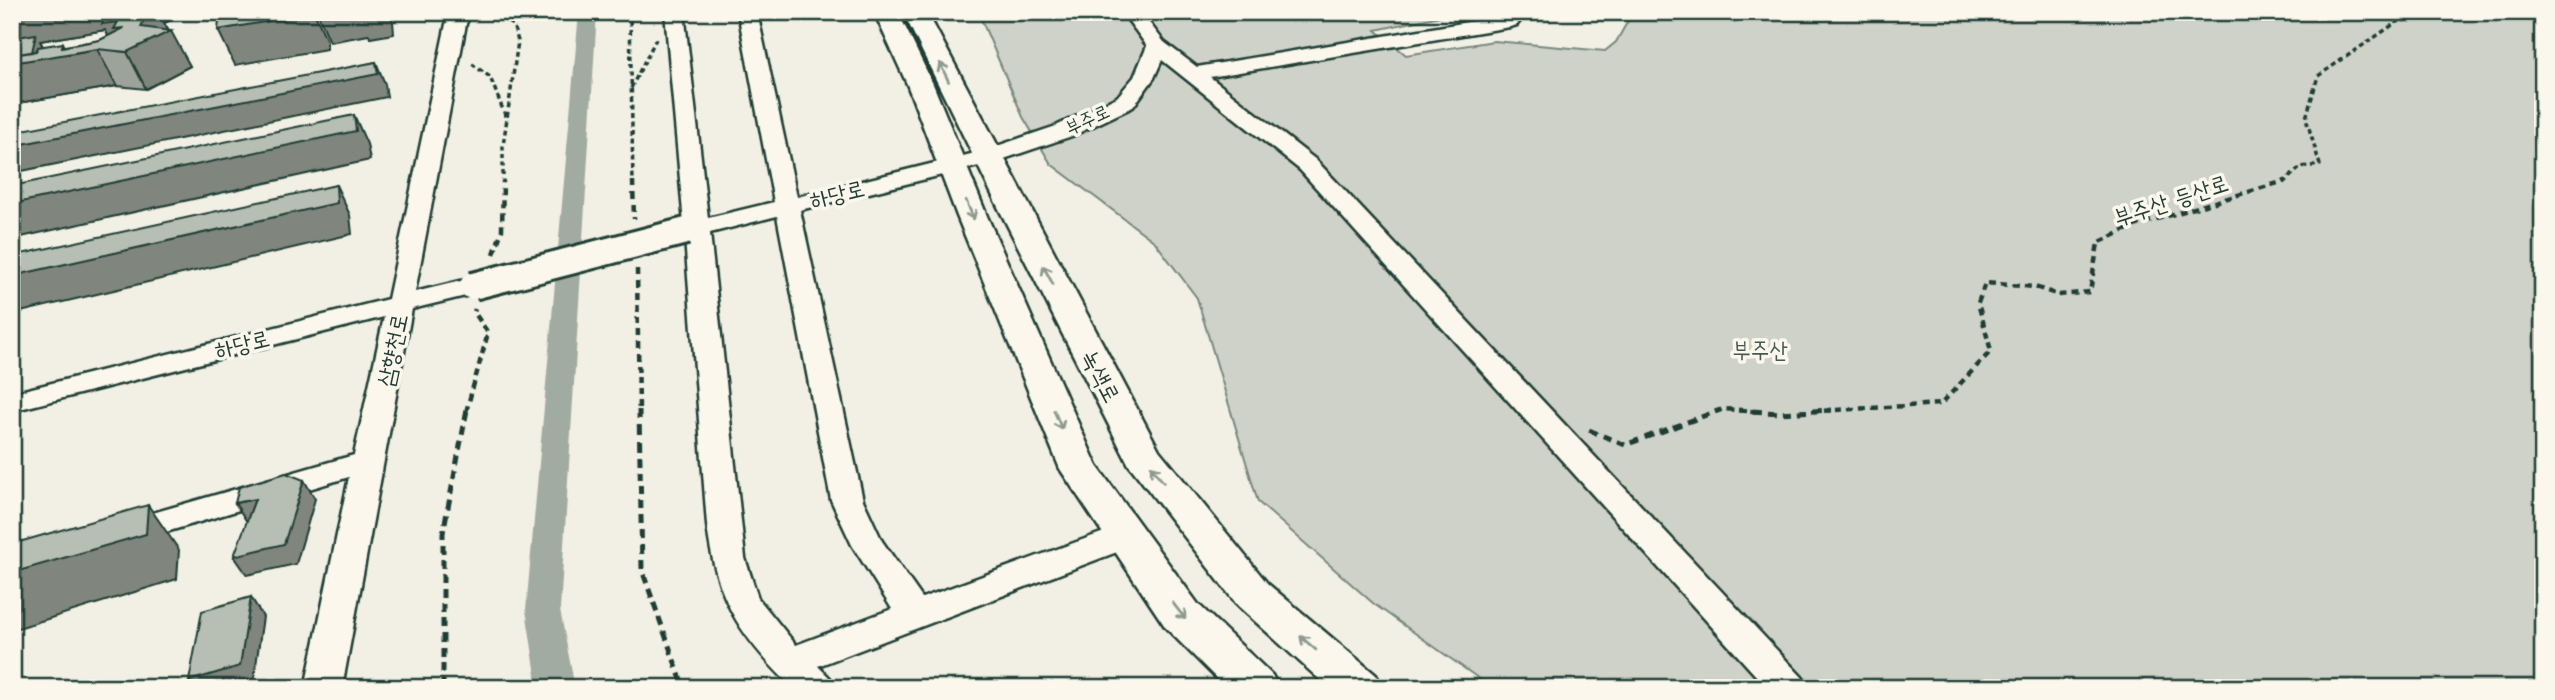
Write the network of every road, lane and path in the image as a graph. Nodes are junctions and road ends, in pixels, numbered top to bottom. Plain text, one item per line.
1 (462, 12) edge
2 (495, 12) edge
3 (629, 12) edge
4 (747, 12) edge
5 (886, 12) edge
6 (915, 12) edge
7 (1131, 12) edge
8 (2440, 12) edge
9 (674, 14) edge
10 (1510, 21) dead end
11 (1157, 46) junction
12 (451, 49) junction
13 (1193, 74) junction
14 (631, 88) junction
15 (507, 120) junction
16 (987, 158) junction
17 (952, 165) junction
18 (788, 206) junction
19 (635, 228) dead end
20 (692, 230) junction
21 (637, 268) dead end
22 (480, 284) junction
23 (402, 304) junction
24 (12, 402) edge
25 (1583, 427) dead end
26 (369, 461) junction
27 (1126, 536) junction
28 (92, 543) edge
29 (915, 614) junction
30 (789, 662) junction
31 (323, 688) edge
32 (443, 688) edge
33 (684, 688) edge
34 (817, 688) edge
35 (1256, 688) edge
36 (1360, 688) edge
37 (1790, 688) edge

1 - 12 street, 삼향천로
2 - 15 path
3 - 14 path
4 - 18 street
5 - 17 main road
16 -> 6 main road, 녹색로
7 - 11 street
8 - 25 path, 부주산 등산로
9 - 14 path
9 - 20 street
10 - 13 street
11 - 13 street
11 - 16 street, 부주로
12 - 15 path
12 - 23 street, 삼향천로
13 - 37 street
14 - 19 path
15 - 22 path
16 - 17 street, 하당로
36 -> 16 main road, 녹색로
17 - 18 street, 하당로
17 -> 27 main road
18 - 20 street, 하당로
18 - 29 street
20 - 22 street, 하당로, bridge
20 - 30 street
21 - 33 path
22 - 23 street, 하당로
22 - 32 path
23 - 24 street, 하당로
23 - 26 street, 삼향천로
26 - 28 street
26 - 31 street, 삼향천로
27 - 29 street
27 -> 35 main road
29 - 30 street
30 - 34 street

